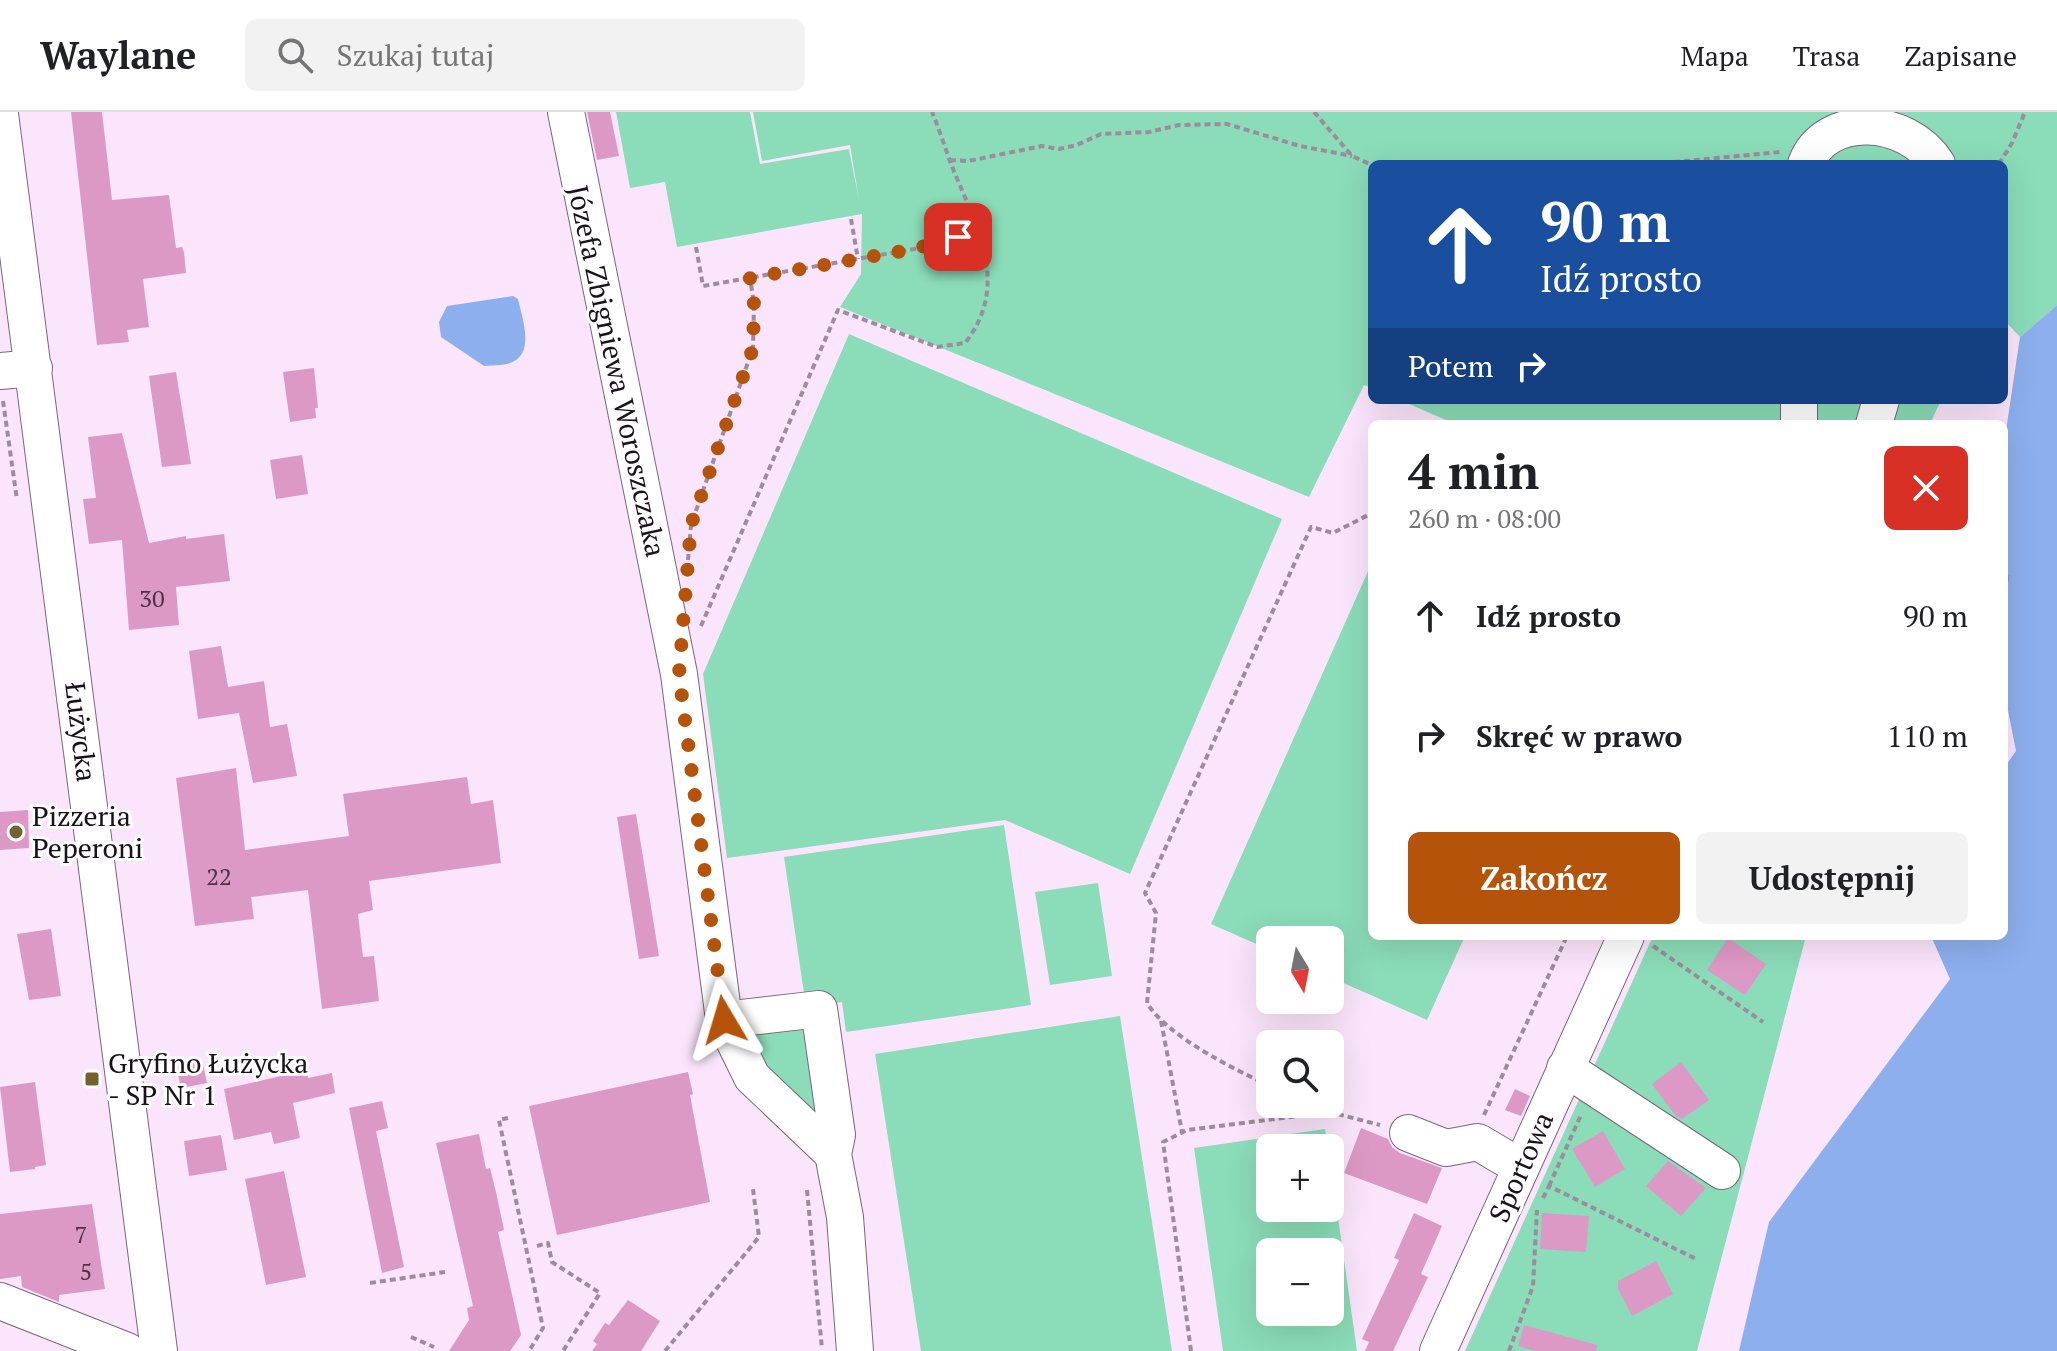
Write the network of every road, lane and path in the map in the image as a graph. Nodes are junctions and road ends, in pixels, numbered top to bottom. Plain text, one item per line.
1 (566, 112) edge
2 (932, 112) edge
3 (1314, 112) edge
4 (2025, 112) edge
5 (0, 114) edge
6 (1352, 156) junction
7 (1808, 156) edge
8 (950, 160) junction
9 (1731, 160) edge
10 (1934, 160) edge
11 (2001, 160) edge
12 (1368, 163) edge
13 (851, 219) dead end
14 (980, 232) junction
15 (696, 247) dead end
16 (858, 259) junction
17 (750, 278) junction
18 (17, 369) edge
19 (1368, 515) edge
20 (688, 570) dead end
21 (698, 633) dead end
22 (1565, 940) edge
23 (1638, 941) edge
24 (724, 1020) junction
25 (1161, 1020) junction
26 (1763, 1022) dead end
27 (1580, 1077) junction
28 (1256, 1079) edge
29 (1344, 1116) edge
30 (508, 1118) dead end
31 (1286, 1118) edge
32 (1182, 1132) junction
33 (1408, 1133) joint
34 (1471, 1143) junction
35 (836, 1170) junction
36 (1722, 1171) dead end
37 (1535, 1177) junction
38 (753, 1189) dead end
39 (537, 1246) dead end
40 (1698, 1260) dead end
41 (445, 1272) dead end
42 (370, 1283) dead end
43 (0, 1301) edge
44 (411, 1337) dead end
45 (434, 1347) dead end
46 (127, 1351) edge
47 (159, 1351) edge
48 (529, 1351) edge
49 (563, 1351) edge
50 (665, 1351) edge
51 (822, 1351) edge
52 (855, 1351) edge
53 (1191, 1351) edge
54 (1438, 1351) edge
55 (1509, 1351) edge

1 - 24 street, Józefa Zbigniewa Woroszczaka
2 - 8 path
3 - 6 path
4 - 11 path
5 - 18 street, Łużycka
6 - 8 path
6 - 12 path
7 - 9 path
7 - 10 street
8 - 14 path
13 - 16 path
14 - 16 path
14 - 21 path
15 - 17 path
16 - 17 path
17 - 20 path
18 - 47 street, Łużycka
19 - 25 path
22 - 34 path
23 - 26 path
23 - 27 street, Sportowa
24 - 35 street, Józefa Zbigniewa Woroszczaka
24 - 35 street
25 - 28 path
25 - 32 path
27 - 36 street
27 - 37 street, Sportowa
27 - 37 path
29 - 33 path
30 - 48 path
31 - 32 path
32 - 53 path
33 - 34 street
34 - 37 street
35 - 51 path
35 - 52 street
37 - 40 path
37 - 54 street, Sportowa
37 - 55 path
38 - 50 path
39 - 49 path
41 - 42 path
43 - 46 street
44 - 45 path

